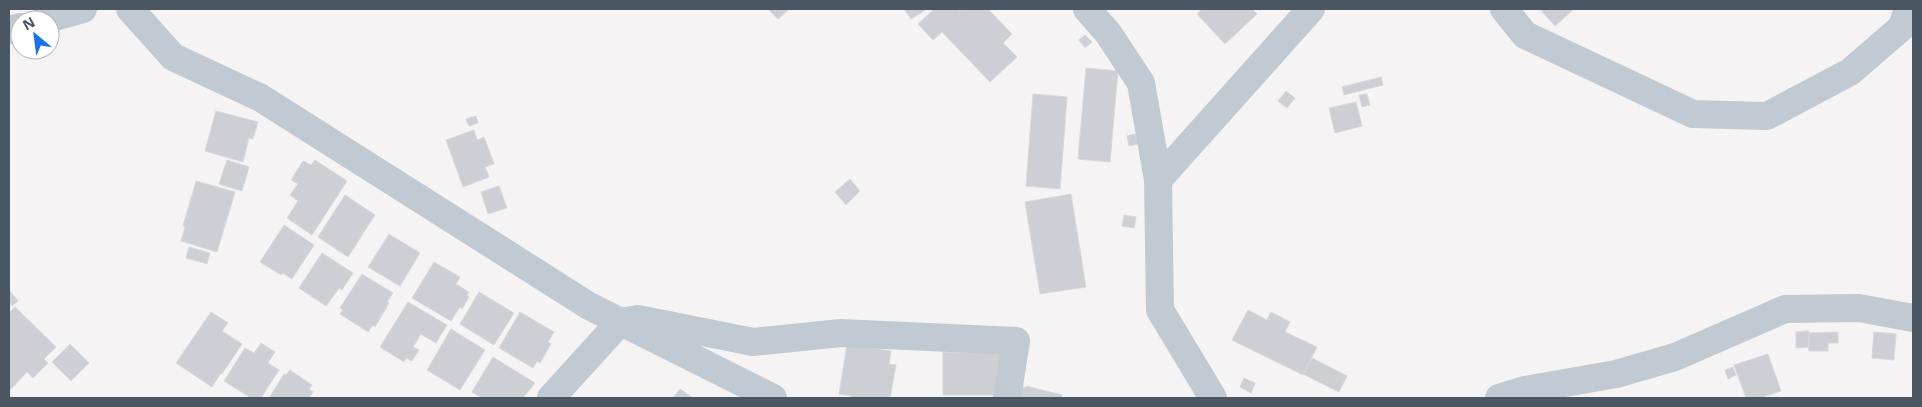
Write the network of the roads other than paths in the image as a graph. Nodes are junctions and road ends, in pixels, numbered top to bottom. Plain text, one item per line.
1 (83, 9) edge
2 (130, 9) edge
3 (1087, 9) edge
4 (1311, 9) edge
5 (1504, 9) edge
6 (1908, 9) edge
7 (60, 15) edge
8 (1158, 180) junction
9 (1913, 318) edge
10 (620, 322) junction
11 (767, 397) edge
12 (551, 398) edge
13 (1007, 398) edge
14 (1213, 398) edge
15 (1499, 398) edge

1 - 7 street
2 - 10 street
3 - 8 street
4 - 8 street
5 - 6 street
8 - 14 street
9 - 15 street
10 - 11 street
10 - 12 street
10 - 13 street

